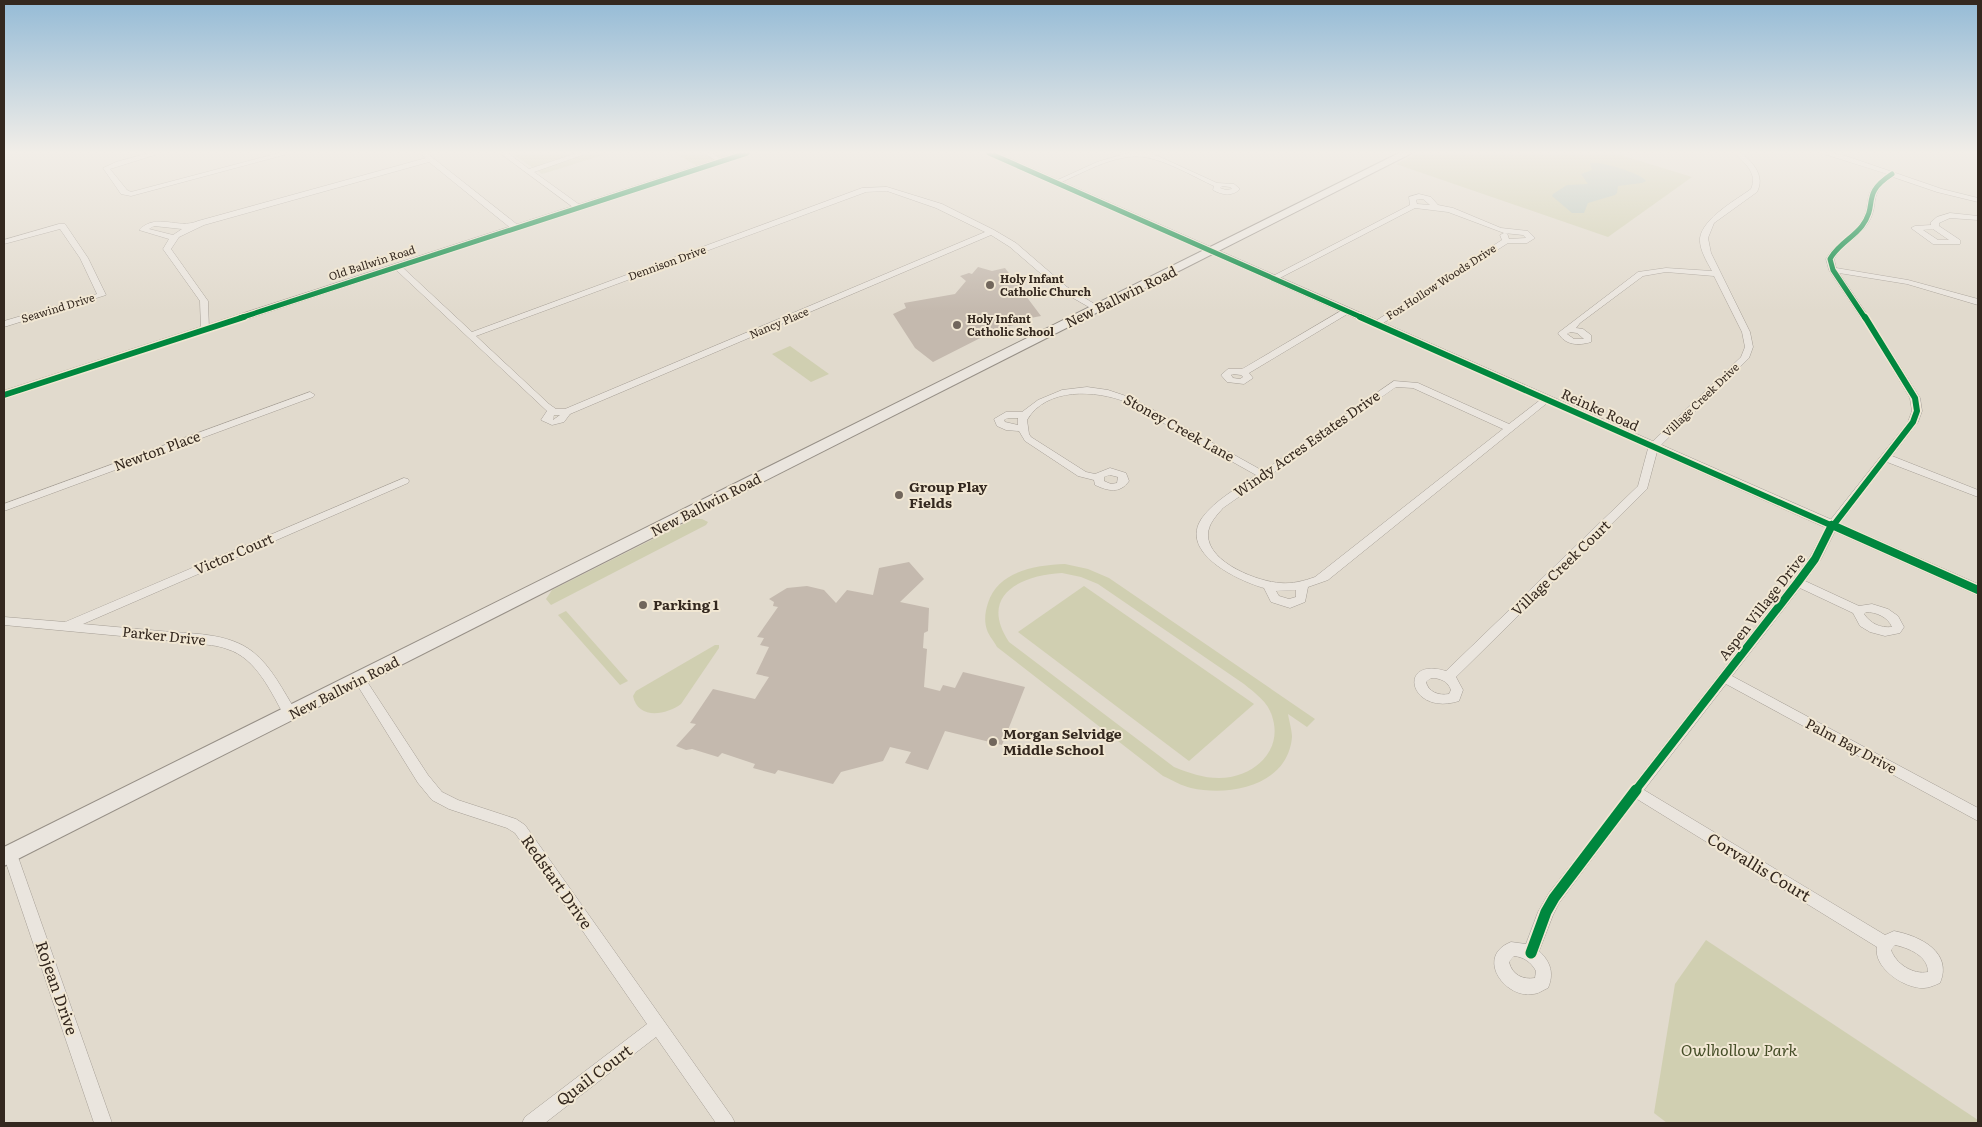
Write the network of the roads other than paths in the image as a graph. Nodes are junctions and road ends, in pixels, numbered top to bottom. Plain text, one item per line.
1 (268, 206) edge
2 (488, 206) edge
3 (577, 206) edge
4 (587, 206) edge
5 (823, 206) edge
6 (938, 206) edge
7 (1107, 206) edge
8 (1304, 206) edge
9 (1733, 206) edge
10 (1870, 206) edge
11 (580, 208) junction
12 (1978, 218) edge
13 (1935, 227) dead end
14 (189, 228) junction
15 (516, 228) junction
16 (1500, 230) junction
17 (991, 232) junction
18 (174, 238) junction
19 (1506, 241) junction
20 (4, 242) edge
21 (1212, 252) junction
22 (397, 267) junction
23 (1833, 270) junction
24 (1717, 274) junction
25 (1273, 278) junction
26 (1978, 302) edge
27 (1097, 308) junction
28 (1346, 311) junction
29 (4, 324) edge
30 (1377, 324) junction
31 (1571, 329) dead end
32 (205, 330) junction
33 (472, 335) junction
34 (1244, 372) dead end
35 (310, 394) dead end
36 (4, 395) edge
37 (1546, 399) junction
38 (1024, 415) junction
39 (1022, 428) junction
40 (1509, 428) junction
41 (1653, 447) junction
42 (1887, 458) junction
43 (1263, 475) junction
44 (1098, 478) dead end
45 (404, 481) dead end
46 (1978, 494) edge
47 (4, 508) edge
48 (1832, 526) junction
49 (1798, 582) junction
50 (1267, 584) junction
51 (1302, 585) junction
52 (1978, 590) edge
53 (1859, 611) dead end
54 (4, 621) edge
55 (65, 627) junction
56 (1448, 677) dead end
57 (1724, 677) junction
58 (360, 680) junction
59 (291, 715) junction
60 (1635, 791) junction
61 (1978, 815) edge
62 (7, 856) edge
63 (1884, 944) dead end
64 (1531, 953) dead end
65 (658, 1026) junction
66 (103, 1123) edge
67 (531, 1123) edge
68 (726, 1123) edge

1 - 14 street
2 - 15 street
3 - 11 street
4 - 11 street, Old Ballwin Road
5 - 33 street, Dennison Drive
6 - 17 street, Dennison Drive
7 - 21 street
8 - 21 main road, New Ballwin Road
9 - 24 street, Village Creek Drive
10 - 23 street
11 - 15 street, Old Ballwin Road
12 - 13 street
14 - 18 street
14 - 18 street
15 - 22 street, Old Ballwin Road
16 - 19 street, Fox Hollow Woods Drive
16 - 19 street, Fox Hollow Woods Drive
16 - 25 street
17 - 27 street, Dennison Drive
17 - 33 street, Nancy Place
18 - 32 street
19 - 30 street, Fox Hollow Woods Drive
20 - 29 street, Seawind Drive
21 - 25 street, Reinke Road
21 - 27 main road, New Ballwin Road
22 - 32 street, Old Ballwin Road
22 - 33 street, Nancy Place
23 - 26 street
23 - 42 street, Aspen Village Drive
24 - 31 street
24 - 41 street, Village Creek Drive
25 - 28 street, Reinke Road
27 - 58 main road, New Ballwin Road
28 - 30 street, Reinke Road
28 - 34 street
30 - 37 street, Reinke Road
32 - 36 street, Old Ballwin Road
35 - 47 street, Newton Place
37 - 40 street, Windy Acres Estates Drive
37 - 41 street, Reinke Road
38 - 39 street
38 - 39 street
38 - 43 street, Stoney Creek Lane
39 - 44 street
40 - 43 street, Windy Acres Estates Drive
40 - 51 street, Windy Acres Estates Drive
41 - 48 street, Reinke Road
41 - 56 street, Village Creek Court
42 - 46 street
42 - 48 street, Aspen Village Drive
43 - 50 street, Windy Acres Estates Drive
45 - 55 street, Victor Court
48 - 49 street, Aspen Village Drive
48 - 52 street, Reinke Road
49 - 53 street
49 - 57 street, Aspen Village Drive
50 - 51 street, Windy Acres Estates Drive
50 - 51 street
54 - 55 street, Parker Drive
55 - 59 street, Parker Drive
57 - 60 street, Aspen Village Drive
57 - 61 street, Palm Bay Drive
58 - 59 main road, New Ballwin Road
58 - 65 street, Redstart Drive
59 - 62 main road, New Ballwin Road
60 - 63 street, Corvallis Court
60 - 64 street, Aspen Village Drive
62 - 66 street, Rojean Drive
65 - 67 street, Quail Court
65 - 68 street, Redstart Drive

